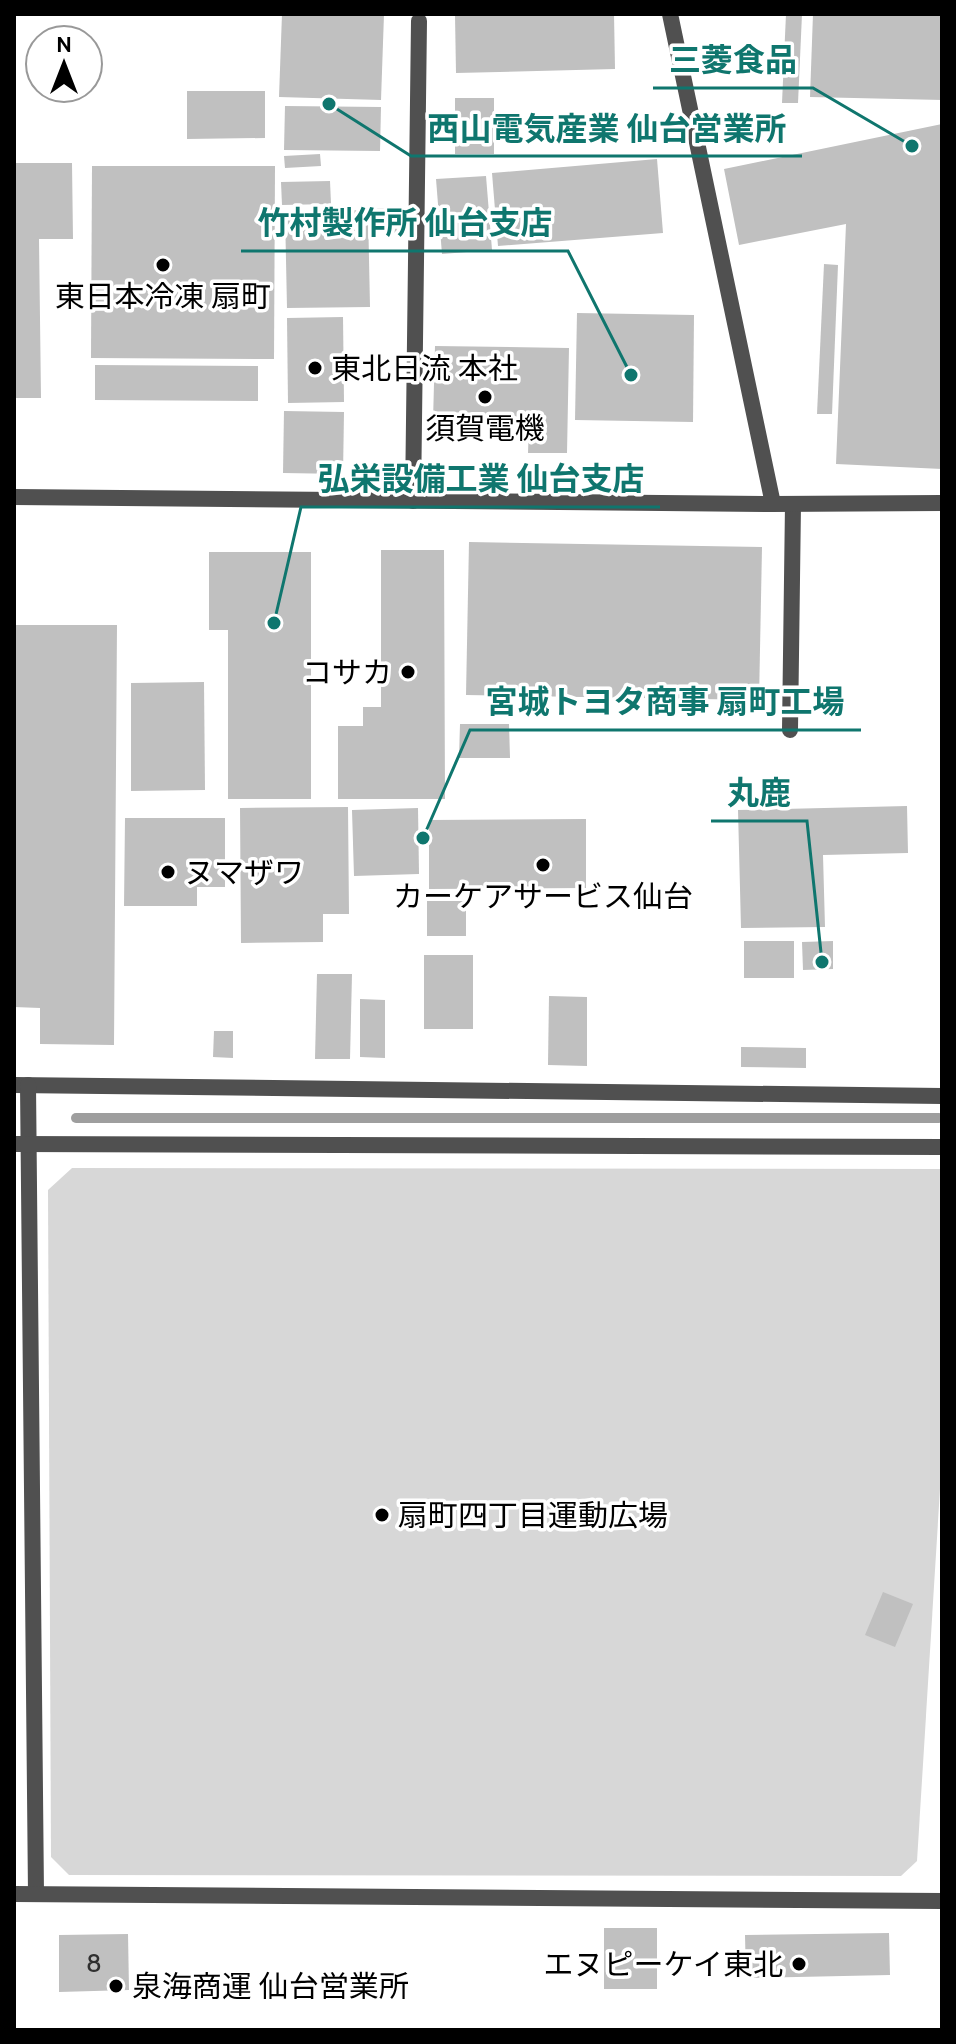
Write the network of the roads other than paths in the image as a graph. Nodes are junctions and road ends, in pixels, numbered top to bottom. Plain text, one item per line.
1 (670, 14) edge
2 (419, 21) dead end
3 (14, 497) edge
4 (413, 501) junction
5 (942, 503) edge
6 (773, 504) junction
7 (793, 504) junction
8 (790, 730) dead end
9 (21, 1085) edge
10 (942, 1096) edge
11 (21, 1144) edge
12 (942, 1147) edge
13 (14, 1894) edge
14 (36, 1894) junction
15 (942, 1901) edge

1 - 6 street
2 - 4 street
3 - 4 street
4 - 6 street
5 - 7 street
6 - 7 street
7 - 8 street
9 - 10 street
9 - 11 street
11 - 12 street
11 - 14 street
13 - 14 street
14 - 15 street

